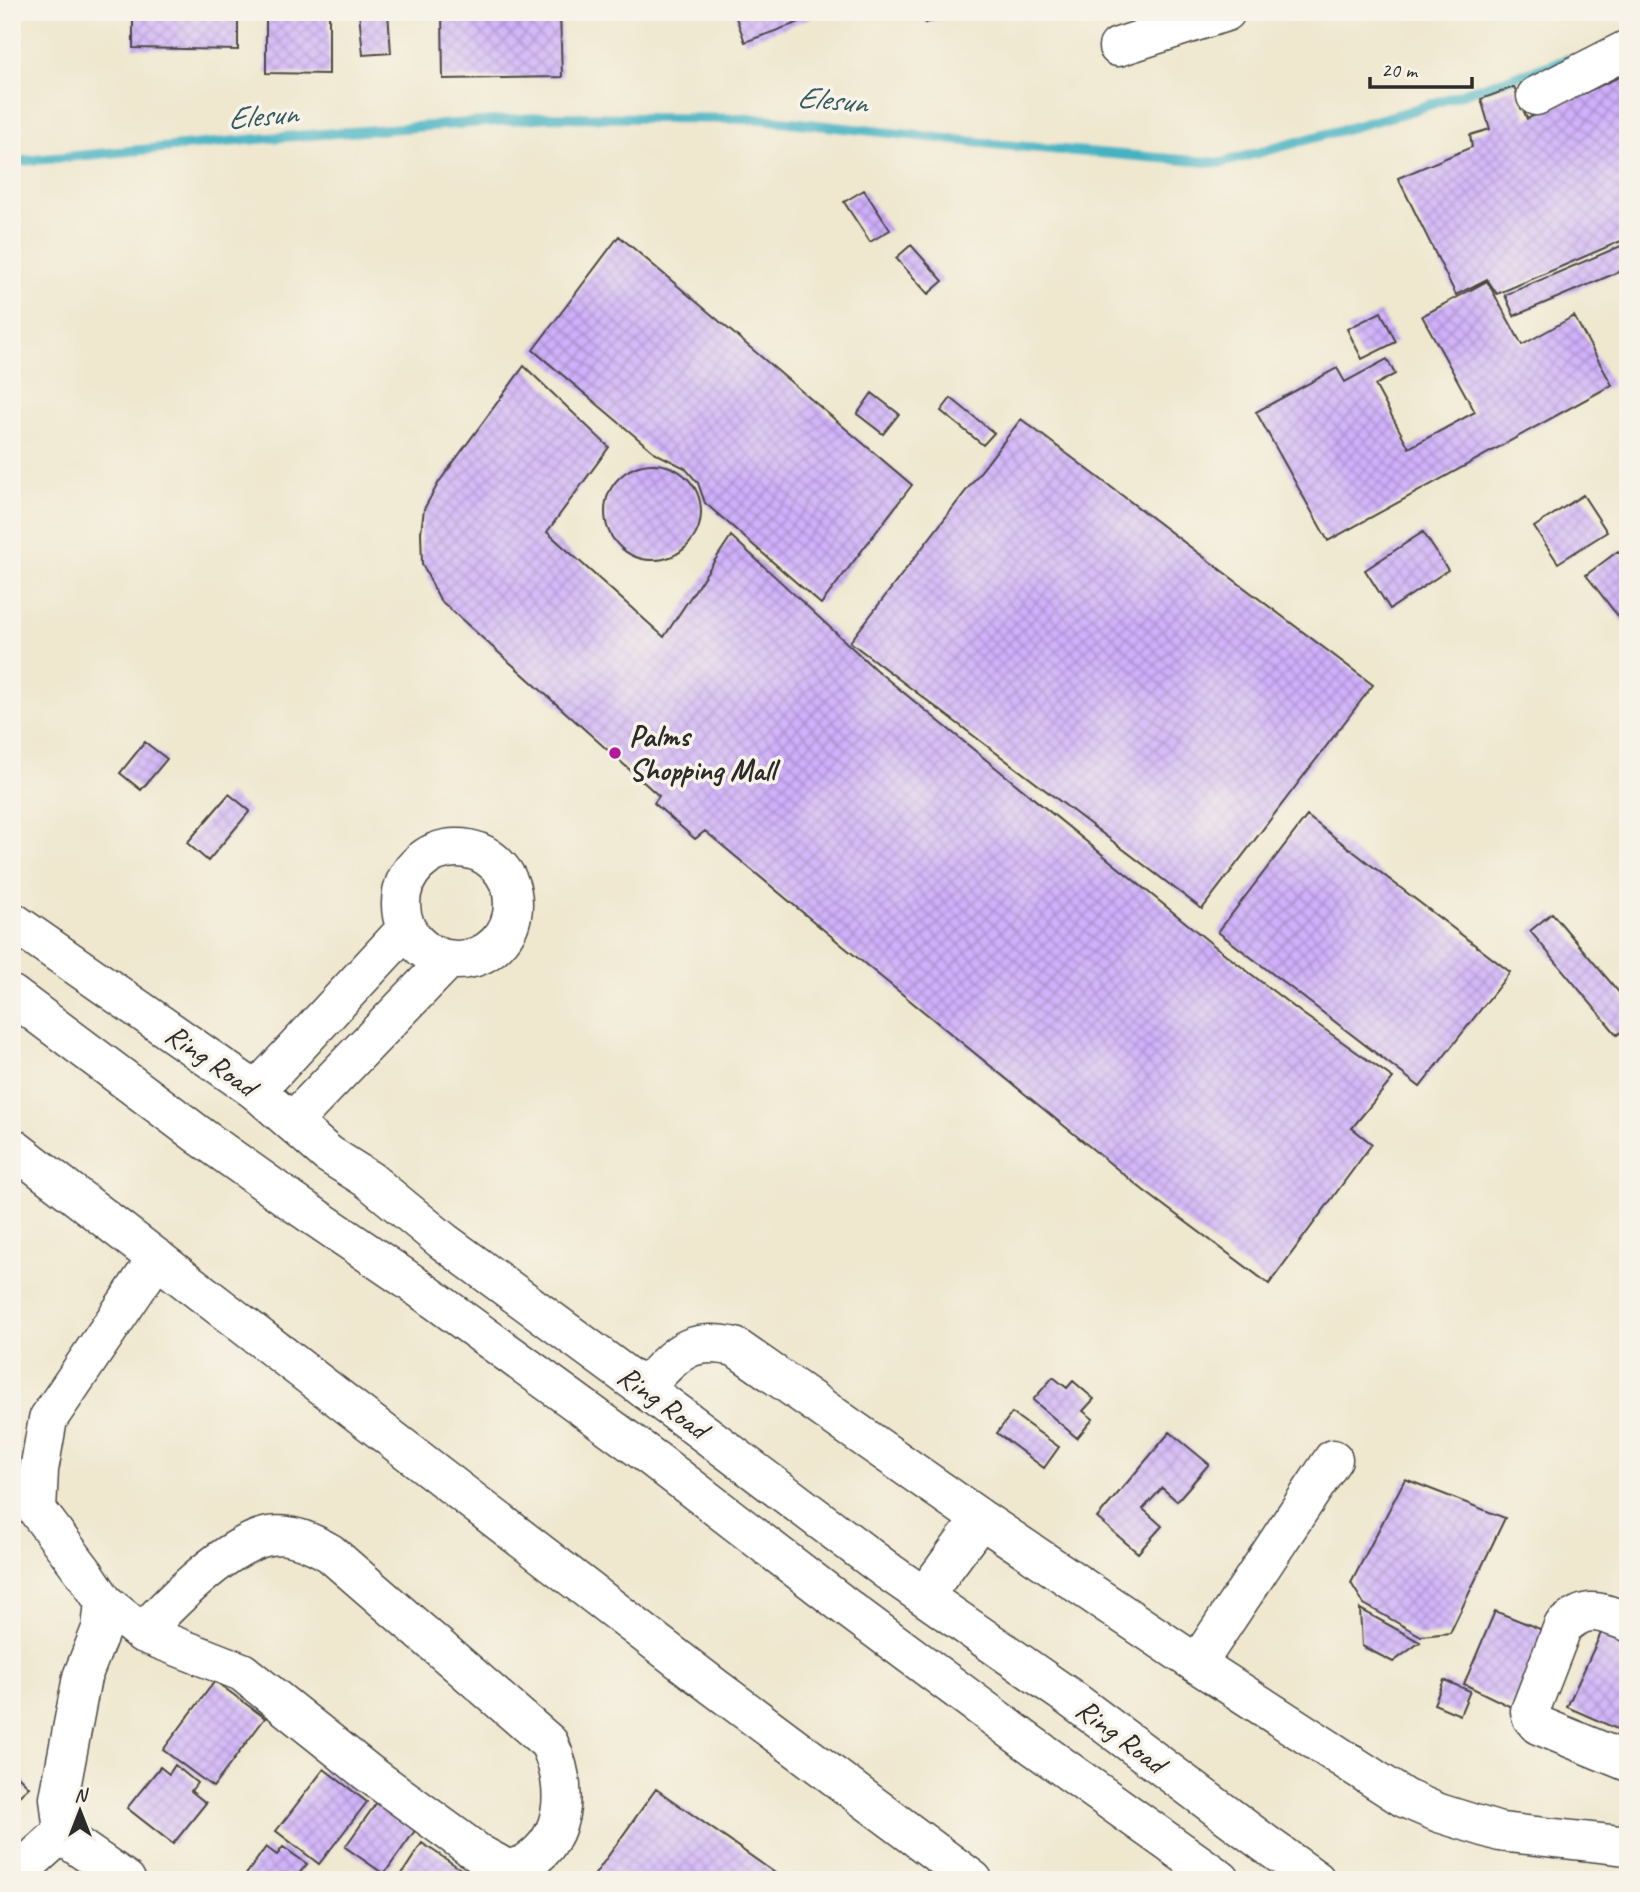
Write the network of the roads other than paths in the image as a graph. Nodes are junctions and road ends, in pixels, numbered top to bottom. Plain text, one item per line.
1 (1226, 12) edge
2 (1118, 47) dead end
3 (1628, 49) edge
4 (1536, 96) dead end
5 (12, 921) edge
6 (406, 929) junction
7 (447, 960) junction
8 (12, 995) edge
9 (256, 1091) junction
10 (292, 1122) junction
11 (12, 1147) edge
12 (157, 1258) junction
13 (643, 1388) junction
14 (1333, 1459) dead end
15 (981, 1519) junction
16 (924, 1596) junction
17 (104, 1602) junction
18 (1628, 1622) edge
19 (142, 1633) junction
20 (1197, 1664) junction
21 (1627, 1760) edge
22 (63, 1832) junction
23 (1628, 1846) edge
24 (12, 1878) edge
25 (126, 1880) edge
26 (973, 1880) edge
27 (1221, 1880) edge
28 (1316, 1880) edge

1 - 2 main road
3 - 4 main road
5 - 9 main road, Ring Road
6 - 7 main road
6 - 7 main road
6 - 9 main road
7 - 10 main road
8 - 27 main road, Ring Road
9 - 10 main road, Ring Road
10 - 13 main road, Ring Road
11 - 12 main road
12 - 17 main road
12 - 26 main road
13 - 15 main road
13 - 16 main road, Ring Road
14 - 20 main road
15 - 16 main road
15 - 20 main road
16 - 28 main road, Ring Road
17 - 19 main road
17 - 22 main road
18 - 21 main road
19 - 19 main road
20 - 23 main road
22 - 24 main road
22 - 25 main road

